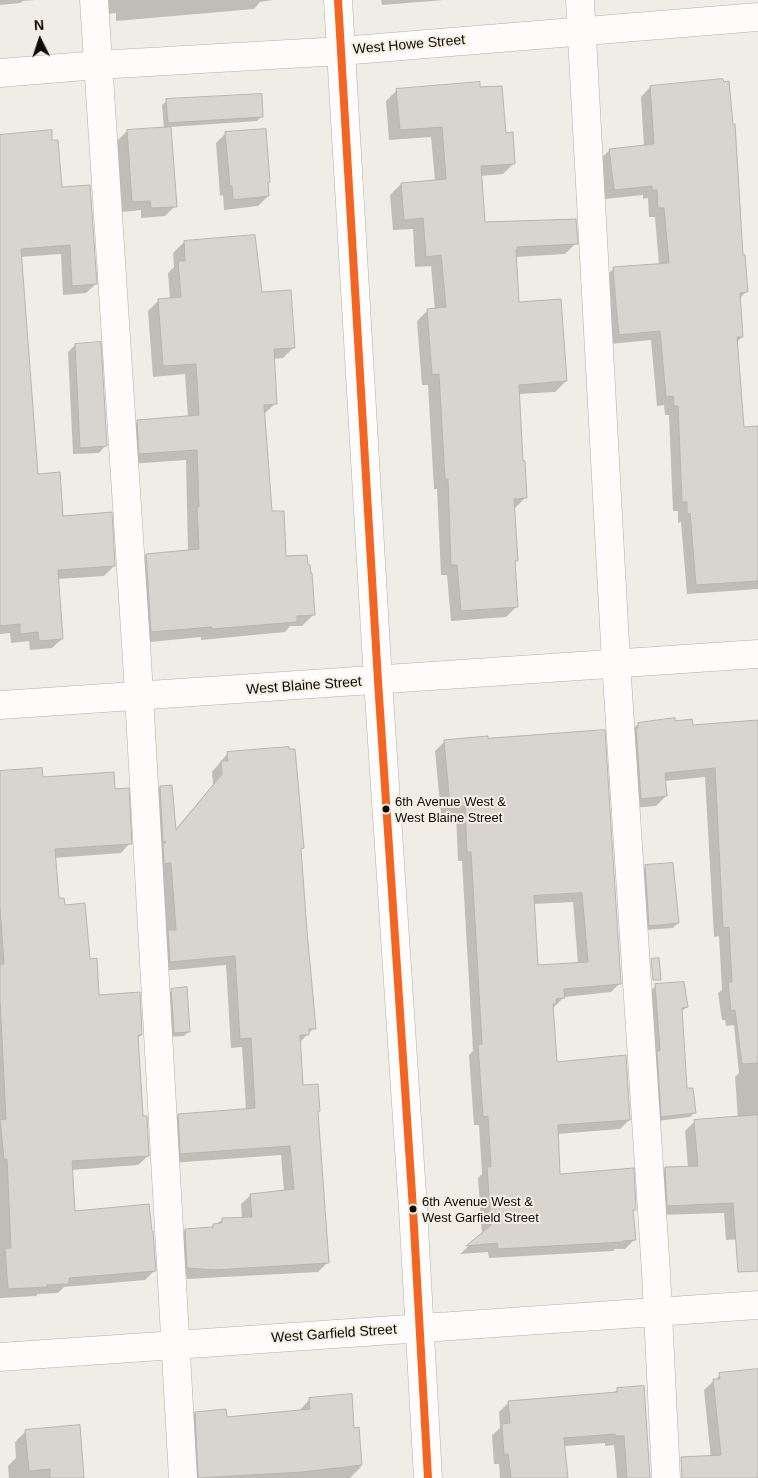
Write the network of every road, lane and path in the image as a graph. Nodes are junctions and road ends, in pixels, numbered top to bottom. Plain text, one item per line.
1 (94, 0) edge
2 (338, 0) edge
3 (580, 0) edge
4 (758, 17) edge
5 (582, 31) junction
6 (341, 51) junction
7 (97, 65) junction
8 (0, 73) edge
9 (758, 654) edge
10 (616, 662) junction
11 (378, 681) junction
12 (139, 697) junction
13 (0, 705) edge
14 (758, 1305) edge
15 (658, 1312) junction
16 (419, 1328) junction
17 (174, 1345) junction
18 (0, 1357) edge
19 (183, 1478) edge
20 (428, 1478) edge
21 (666, 1478) edge

1 - 7 street
2 - 6 street
3 - 5 street
4 - 5 street, West Howe Street
5 - 6 street, West Howe Street
5 - 10 street
6 - 7 street, West Howe Street
6 - 11 street
7 - 8 street, West Howe Street
7 - 12 street
9 - 10 street, West Blaine Street
10 - 11 street, West Blaine Street
10 - 15 street
11 - 12 street, West Blaine Street
11 - 16 street
12 - 13 street, West Blaine Street
12 - 17 street
14 - 15 street, West Garfield Street
15 - 16 street, West Garfield Street
15 - 21 street
16 - 17 street, West Garfield Street
16 - 20 street
17 - 18 street, West Garfield Street
17 - 19 street

